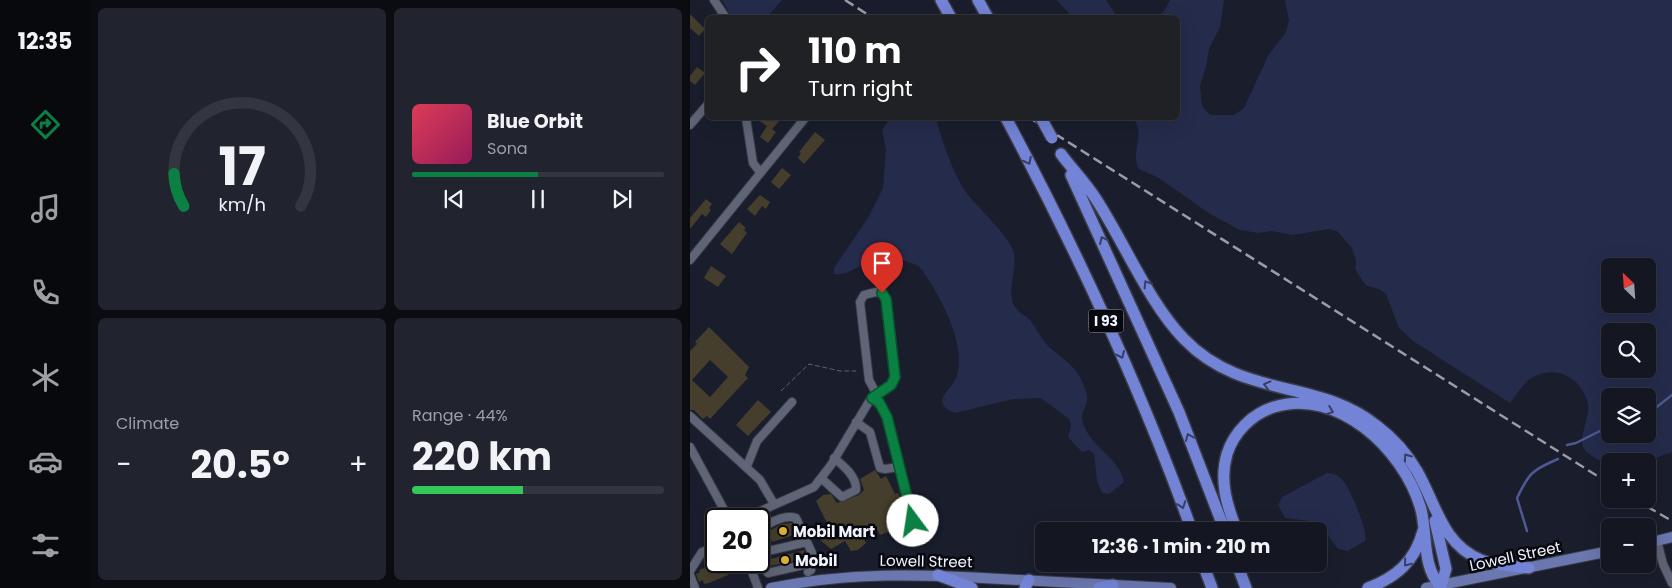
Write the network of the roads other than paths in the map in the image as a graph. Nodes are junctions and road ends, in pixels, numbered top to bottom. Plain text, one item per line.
1 (714, 0) edge
2 (942, 0) edge
3 (978, 0) edge
4 (724, 15) edge
5 (950, 15) edge
6 (986, 15) edge
7 (705, 108) edge
8 (746, 120) edge
9 (803, 120) edge
10 (1007, 120) edge
11 (1042, 120) edge
12 (690, 125) edge
13 (1061, 154) junction
14 (760, 172) junction
15 (690, 260) edge
16 (874, 396) junction
17 (792, 402) dead end
18 (690, 416) edge
19 (856, 422) junction
20 (690, 447) edge
21 (834, 458) junction
22 (747, 466) junction
23 (899, 467) junction
24 (822, 478) junction
25 (1430, 500) junction
26 (774, 504) junction
27 (723, 508) edge
28 (766, 508) edge
29 (1424, 521) junction
30 (1189, 522) edge
31 (1222, 522) edge
32 (1234, 522) edge
33 (770, 524) edge
34 (1672, 537) edge
35 (917, 539) dead end
36 (1656, 541) edge
37 (807, 542) junction
38 (770, 550) edge
39 (1656, 550) edge
40 (705, 551) edge
41 (1601, 553) edge
42 (1529, 568) junction
43 (690, 571) edge
44 (1206, 572) edge
45 (1240, 572) edge
46 (1243, 572) edge
47 (752, 573) edge
48 (768, 573) edge
49 (690, 575) edge
50 (804, 575) edge
51 (938, 575) junction
52 (1672, 583) edge
53 (1029, 585) edge
54 (1113, 585) junction
55 (1245, 586) edge
56 (1441, 586) junction
57 (695, 588) edge
58 (758, 588) edge
59 (771, 588) edge
60 (972, 588) edge
61 (1099, 588) edge
62 (1171, 588) edge
63 (1212, 588) edge
64 (1368, 588) edge
65 (1426, 588) edge

1 - 4 street
2 - 5 highway
3 - 6 highway
7 - 12 street
8 - 14 street
9 - 14 street
10 -> 30 highway, I 93
11 - 13 highway, I 93, bridge
25 -> 13 highway
31 -> 13 highway, I 93
14 - 15 street
16 - 16 street
16 - 19 street
16 - 23 street
17 - 22 street
18 - 22 street
19 - 21 street
19 - 23 street
20 - 27 street
21 - 24 street
21 - 24 street
22 - 26 street
23 - 35 street
24 - 26 street
25 - 42 highway
25 - 56 highway
26 - 28 street
32 -> 29 highway
29 - 56 highway
29 -> 64 highway
33 - 37 street
34 - 36 main road
37 - 38 street
37 - 50 street
39 - 52 street
40 - 43 street
41 - 42 main road, Lowell Street
42 - 56 main road, Lowell Street
44 - 63 highway
45 - 55 highway
46 - 55 highway
47 - 58 street
48 - 50 street
49 - 57 street
50 - 51 main road, Lowell Street
50 - 59 main road, Lowell Street
51 - 53 main road, Lowell Street
51 - 60 highway
53 - 54 main road, Lowell Street
54 - 61 highway
54 - 62 main road, Lowell Street
56 - 65 main road, Lowell Street

